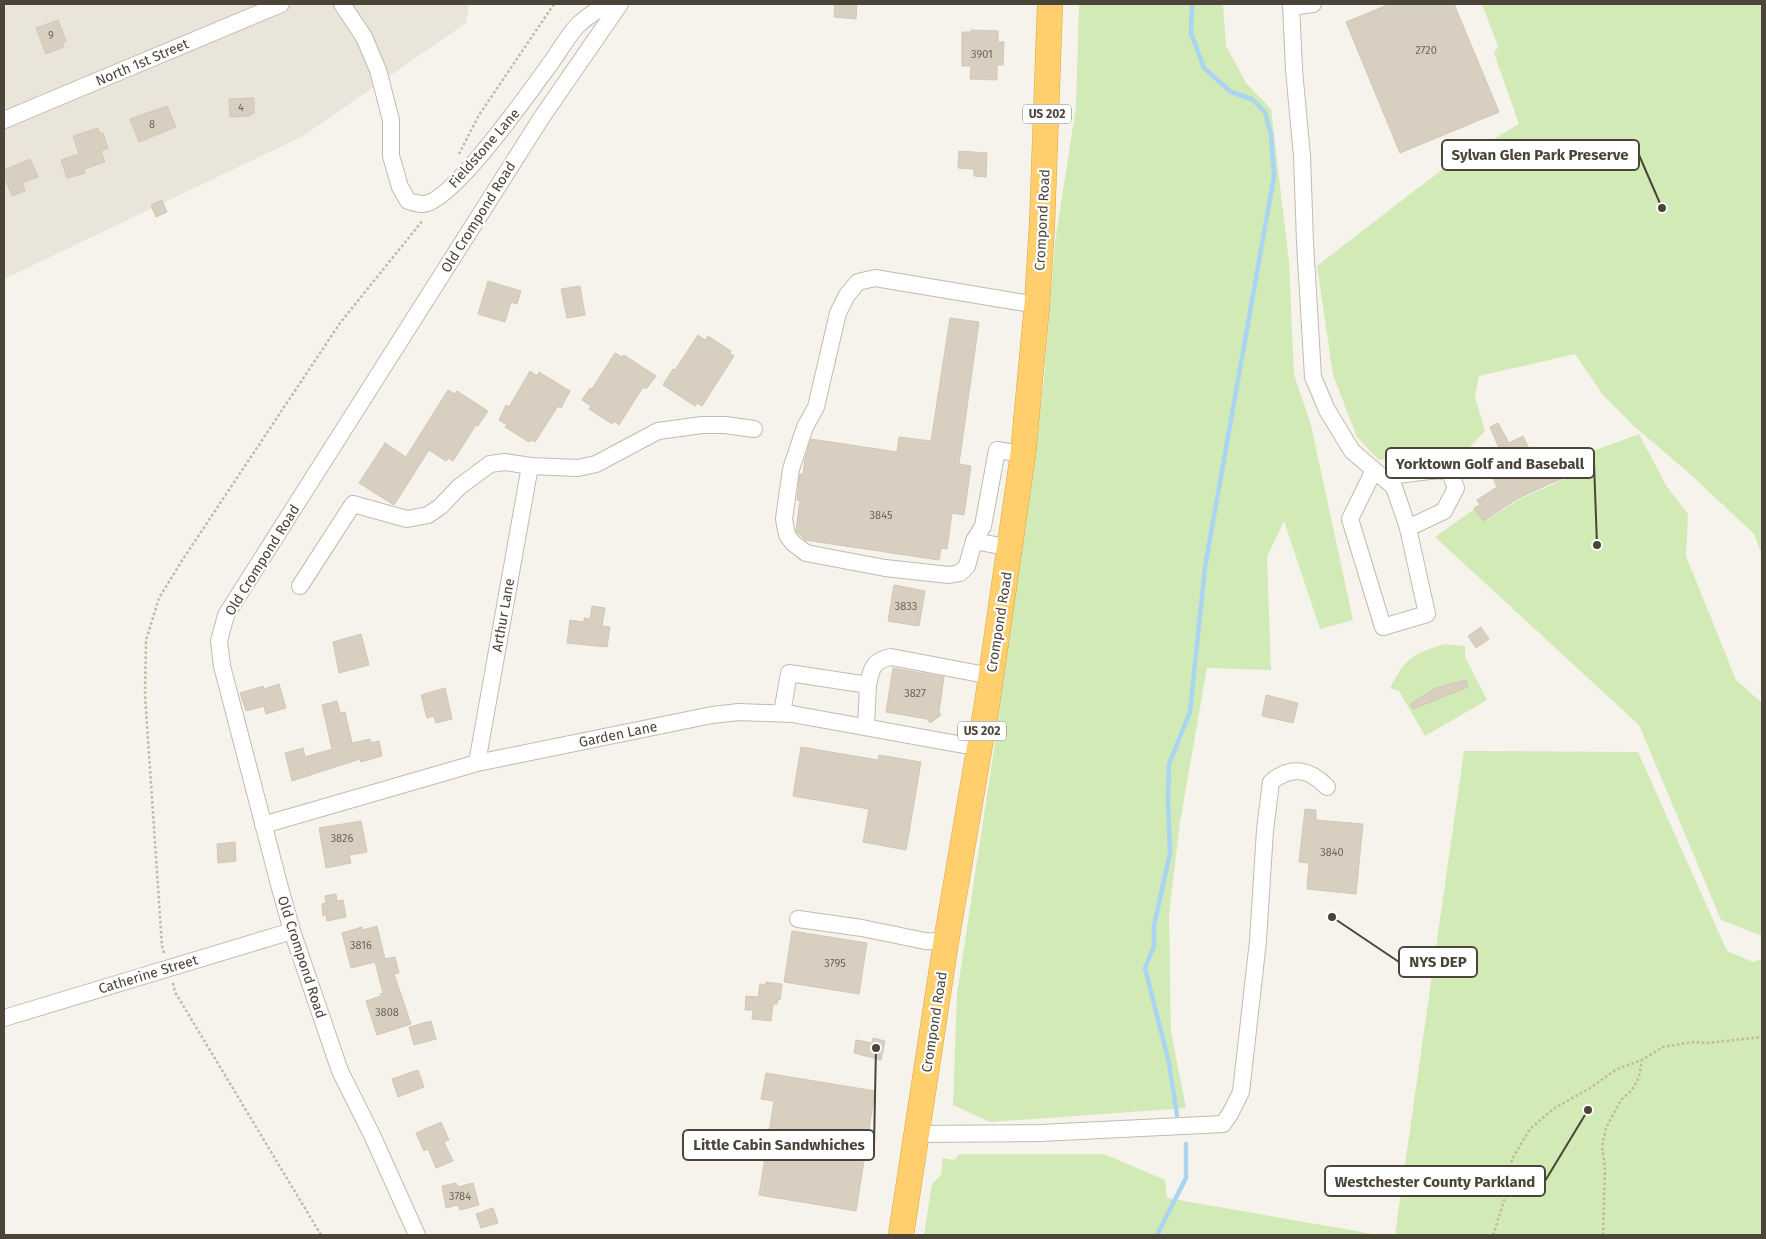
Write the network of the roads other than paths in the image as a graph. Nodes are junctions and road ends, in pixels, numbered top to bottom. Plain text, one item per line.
1 (281, 4) edge
2 (342, 4) edge
3 (608, 4) edge
4 (620, 4) edge
5 (1050, 4) edge
6 (1312, 4) edge
7 (1291, 6) edge
8 (4, 120) edge
9 (1037, 305) junction
10 (754, 430) dead end
11 (1023, 454) junction
12 (530, 466) junction
13 (1378, 473) junction
14 (1408, 528) junction
15 (974, 541) junction
16 (1011, 548) junction
17 (300, 586) dead end
18 (991, 676) junction
19 (868, 684) junction
20 (782, 713) junction
21 (866, 727) junction
22 (980, 748) junction
23 (477, 763) junction
24 (1327, 787) dead end
25 (263, 825) junction
26 (798, 919) dead end
27 (292, 931) junction
28 (946, 942) junction
29 (4, 1018) edge
30 (917, 1134) junction
31 (417, 1235) edge
32 (901, 1235) edge

1 - 8 street, North 1st Street
2 - 3 street, Fieldstone Lane
4 - 25 street, Old Crompond Road
5 - 9 highway, Crompond Road / US 202
6 - 7 street
7 - 13 street
9 - 11 highway, Crompond Road / US 202
9 - 15 street
10 - 12 street
11 - 15 street
11 - 16 highway, Crompond Road / US 202
12 - 17 street
12 - 23 street, Arthur Lane
13 - 14 street
13 - 14 street
13 - 14 street
15 - 16 street
16 - 18 highway, Crompond Road / US 202
18 - 19 street
18 - 22 highway, Crompond Road / US 202
19 - 20 street
19 - 21 street
20 - 21 street, Garden Lane
20 - 23 street, Garden Lane
21 - 22 street, Garden Lane
22 - 28 highway, Crompond Road / US 202
23 - 25 street, Garden Lane
24 - 30 street
25 - 27 street, Old Crompond Road
26 - 28 street
27 - 29 street, Catherine Street
27 - 31 street, Old Crompond Road
28 - 30 highway, Crompond Road / US 202
30 - 32 highway, Crompond Road / US 202

